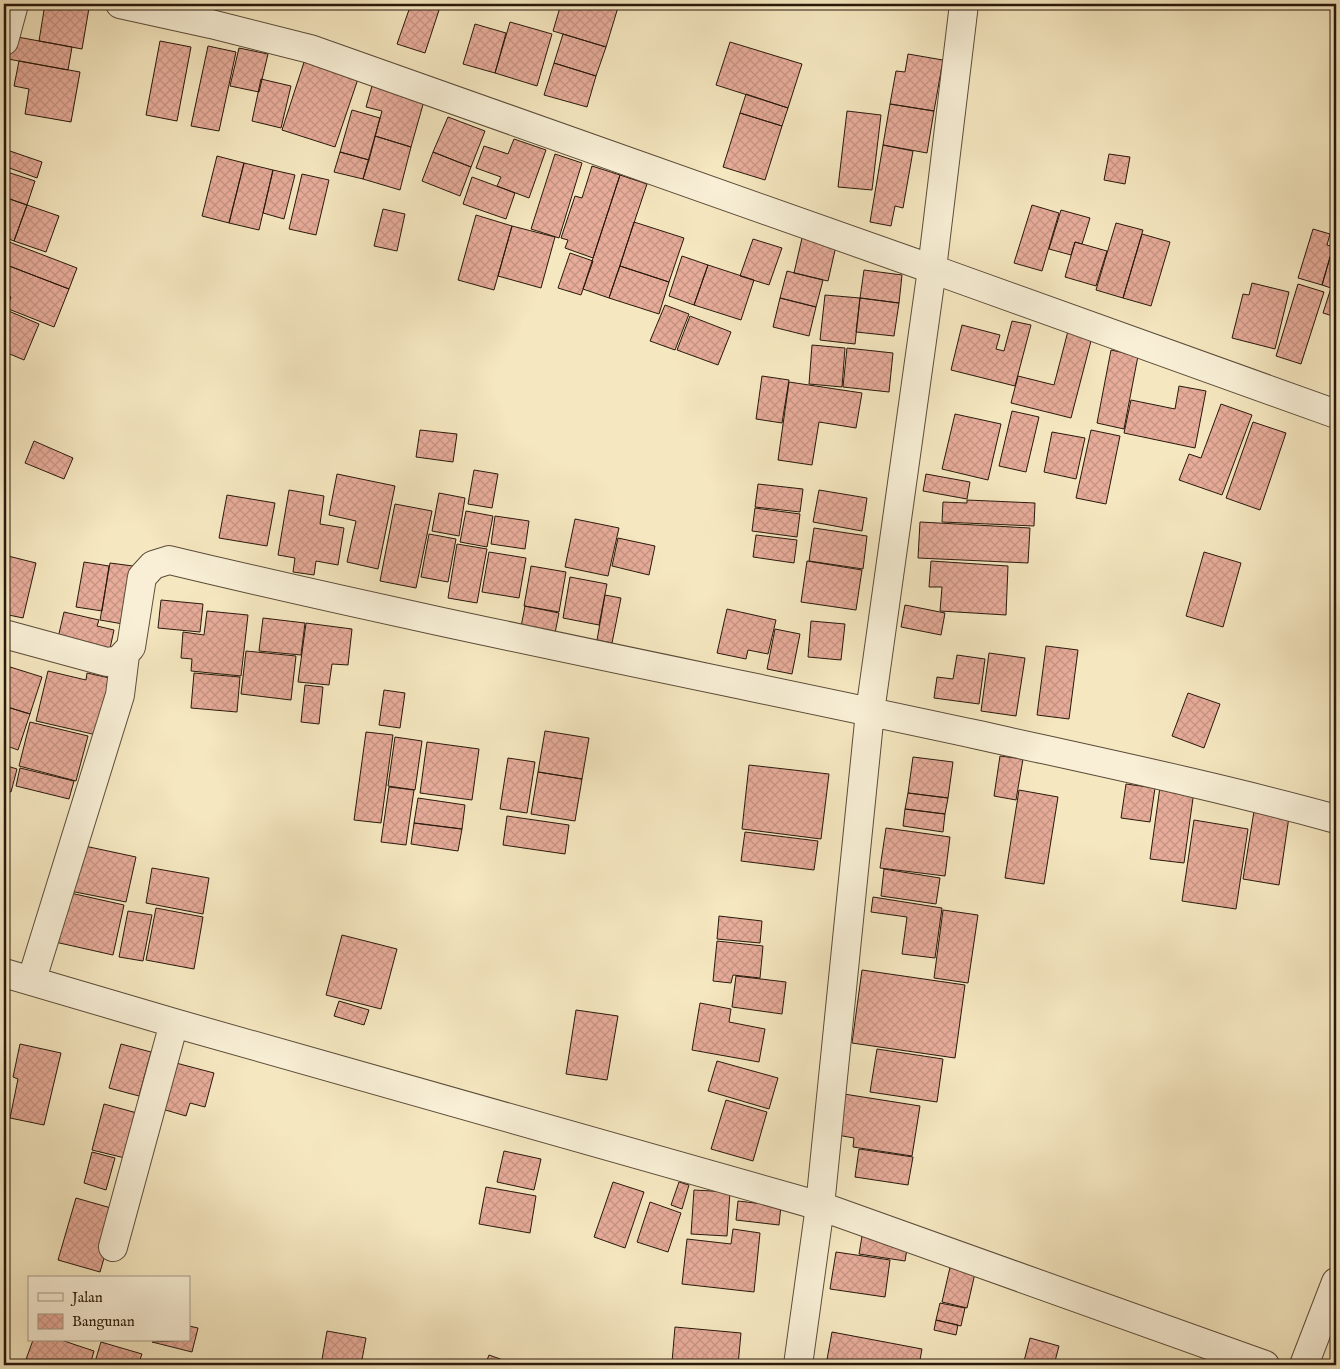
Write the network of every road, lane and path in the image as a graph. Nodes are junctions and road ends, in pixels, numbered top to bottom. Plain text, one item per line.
1 (14, 4) edge
2 (120, 4) edge
3 (964, 4) edge
4 (4, 41) edge
5 (932, 269) junction
6 (1336, 414) edge
7 (4, 634) edge
8 (124, 655) junction
9 (870, 712) junction
10 (1336, 819) edge
11 (4, 973) edge
12 (32, 980) junction
13 (174, 1023) junction
14 (820, 1206) junction
15 (113, 1247) dead end
16 (1336, 1282) edge
17 (798, 1365) edge
18 (1265, 1365) edge
19 (1304, 1365) edge

1 - 4 street
2 - 5 street
3 - 5 street
5 - 6 street
5 - 9 street
7 - 8 street
8 - 9 street
8 - 12 street
9 - 10 street
9 - 14 street
11 - 12 street
12 - 13 street
13 - 14 street
13 - 15 street
14 - 17 street
14 - 18 street
16 - 19 street

